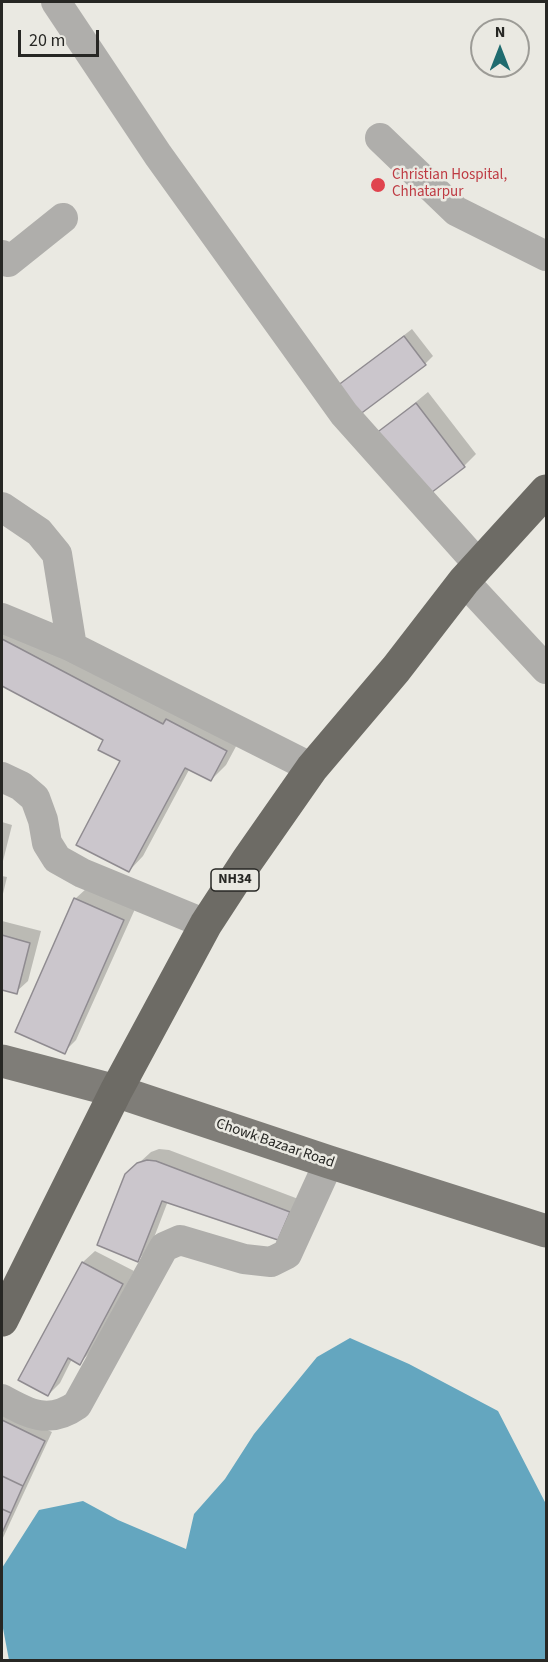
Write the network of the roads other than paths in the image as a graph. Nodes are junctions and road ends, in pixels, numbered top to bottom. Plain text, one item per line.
1 (56, 2) edge
2 (380, 138) dead end
3 (63, 218) dead end
4 (2, 255) edge
5 (546, 256) edge
6 (546, 491) edge
7 (2, 507) edge
8 (471, 572) junction
9 (2, 618) edge
10 (72, 647) junction
11 (546, 669) edge
12 (312, 768) junction
13 (2, 777) edge
14 (206, 924) junction
15 (2, 1061) edge
16 (116, 1091) junction
17 (329, 1162) junction
18 (546, 1231) edge
19 (2, 1320) edge
20 (2, 1399) edge

1 - 8 street
2 - 5 street
3 - 4 street
6 - 8 highway, NH34
7 - 10 street
8 - 11 street
8 - 12 highway, NH34
9 - 10 street
10 - 12 street
12 - 14 highway, NH34
13 - 14 street
14 - 16 highway, NH34
15 - 16 main road, Chowk Bazaar Road
16 - 17 main road, Chowk Bazaar Road
16 - 19 highway, NH34
17 - 18 main road, Chowk Bazaar Road
17 - 20 street

